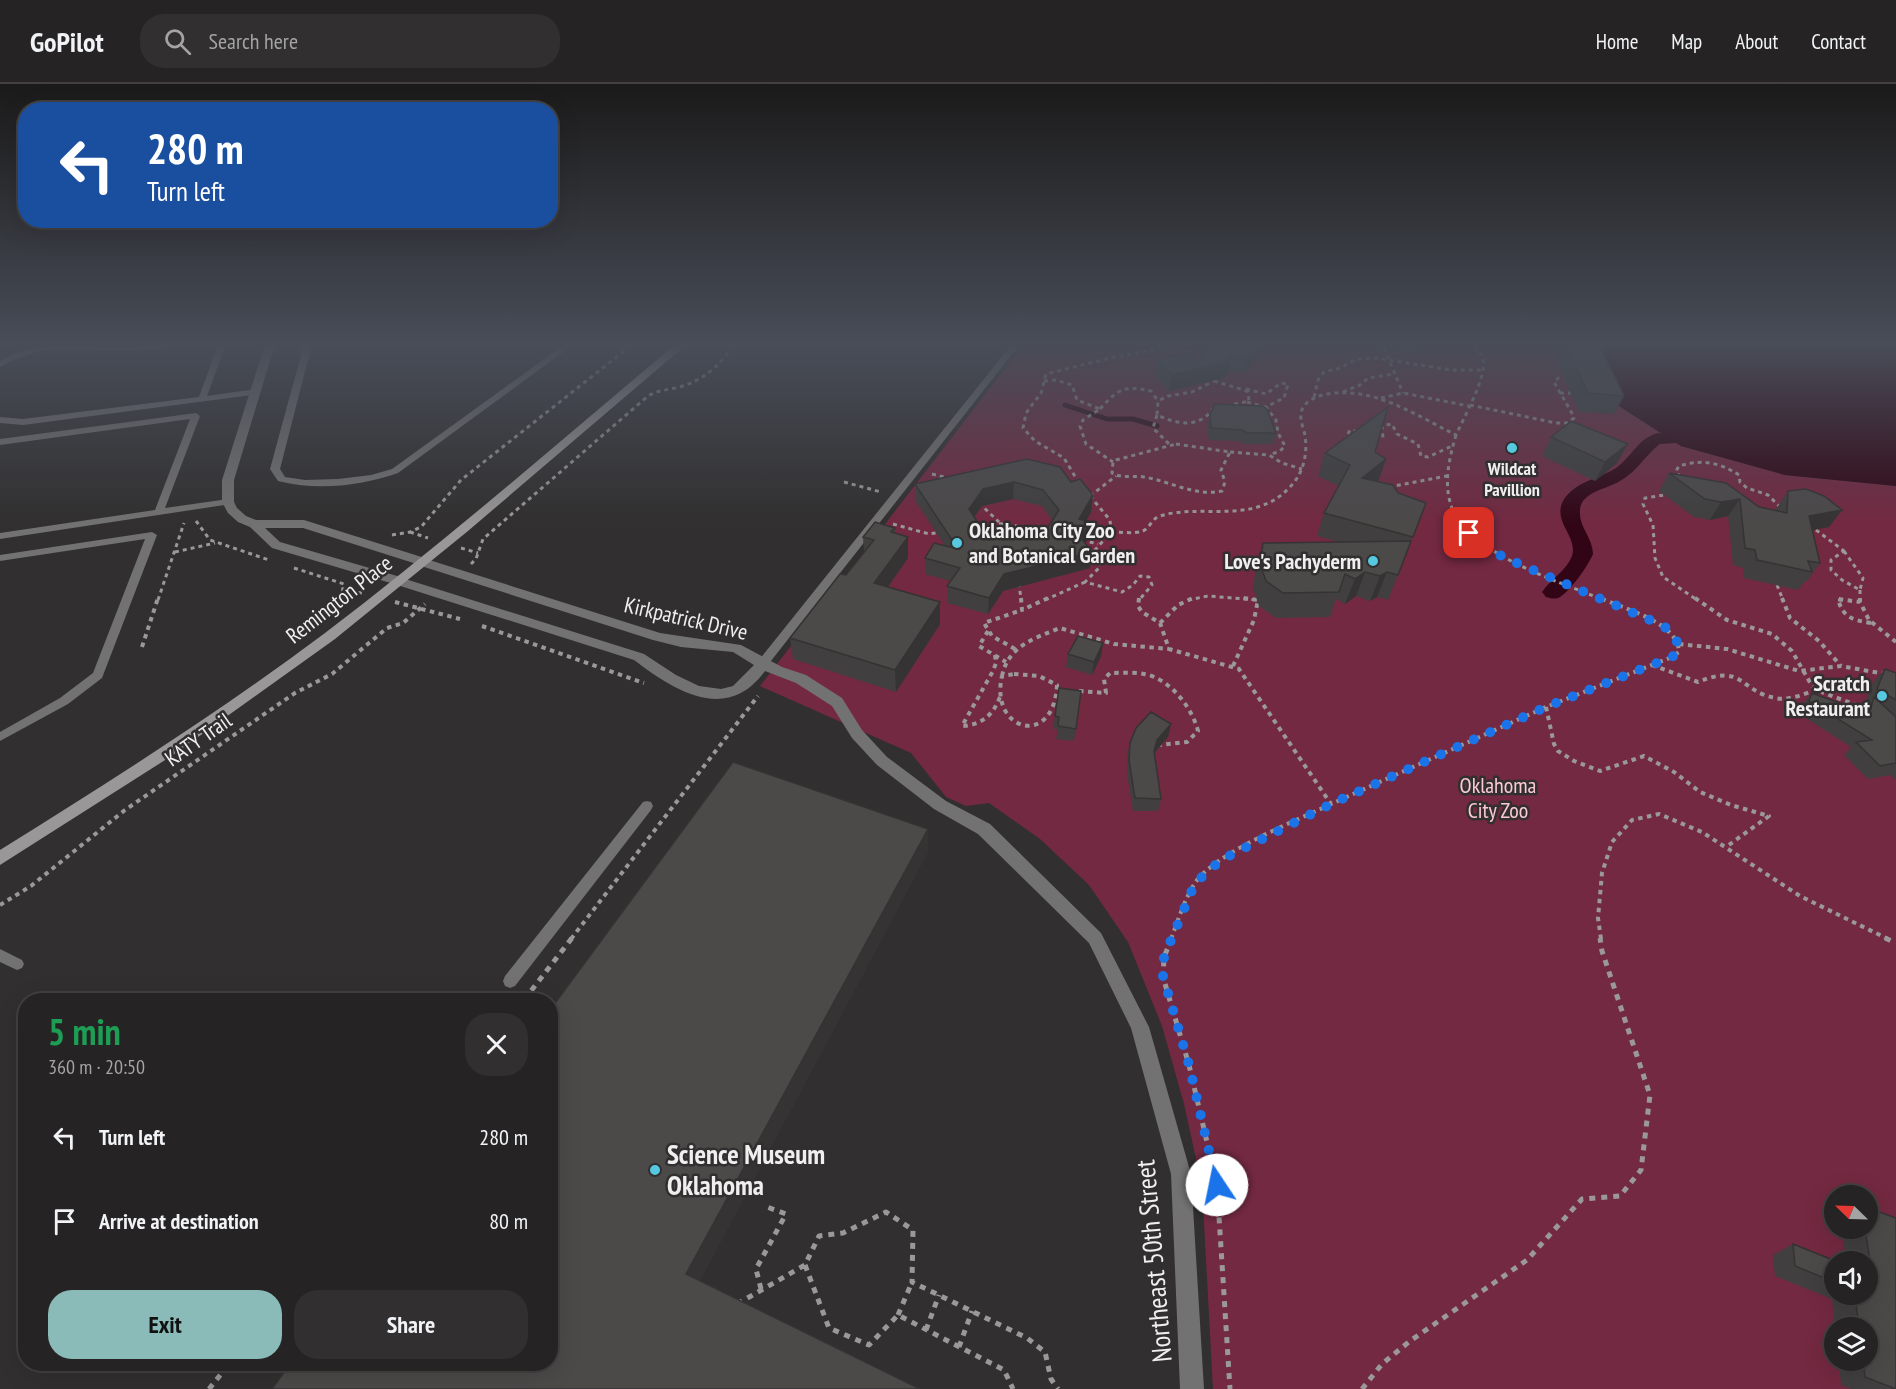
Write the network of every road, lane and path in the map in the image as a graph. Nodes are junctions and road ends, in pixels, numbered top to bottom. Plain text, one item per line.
1 (156, 405) edge
2 (252, 405) edge
3 (292, 405) edge
4 (487, 405) edge
5 (556, 405) edge
6 (610, 405) edge
7 (638, 405) edge
8 (968, 405) edge
9 (1032, 405) edge
10 (1090, 405) edge
11 (1104, 405) edge
12 (1158, 405) edge
13 (1233, 405) edge
14 (1258, 405) edge
15 (1270, 405) edge
16 (1306, 405) edge
17 (1392, 405) edge
18 (1464, 405) edge
19 (1567, 405) edge
20 (1470, 406) junction
21 (1266, 407) junction
22 (1100, 409) junction
23 (1157, 416) junction
24 (0, 420) edge
25 (1360, 433) edge
26 (1348, 434) edge
27 (1370, 435) edge
28 (1456, 435) junction
29 (0, 442) edge
30 (1170, 445) junction
31 (1452, 446) junction
32 (1230, 452) junction
33 (1269, 455) junction
34 (1113, 462) junction
35 (1302, 469) junction
36 (932, 474) dead end
37 (1116, 476) junction
38 (1447, 476) junction
39 (954, 479) edge
40 (1685, 481) edge
41 (1081, 485) edge
42 (1380, 486) edge
43 (1084, 490) edge
44 (1678, 493) edge
45 (1089, 496) junction
46 (976, 501) edge
47 (228, 502) junction
48 (1780, 508) dead end
49 (159, 512) junction
50 (198, 521) dead end
51 (999, 522) junction
52 (184, 523) dead end
53 (254, 524) junction
54 (893, 524) dead end
55 (1010, 525) junction
56 (964, 528) edge
57 (952, 530) edge
58 (1030, 530) junction
59 (1041, 530) edge
60 (1816, 530) edge
61 (1111, 532) junction
62 (389, 534) dead end
63 (1038, 535) edge
64 (0, 536) edge
65 (1075, 538) edge
66 (216, 542) junction
67 (1098, 544) junction
68 (1013, 546) edge
69 (1084, 547) edge
70 (468, 550) dead end
71 (1095, 550) junction
72 (1844, 551) junction
73 (175, 552) junction
74 (478, 553) junction
75 (0, 558) edge
76 (274, 562) dead end
77 (423, 562) junction
78 (285, 565) dead end
79 (469, 566) dead end
80 (1018, 578) edge
81 (399, 581) junction
82 (1085, 582) junction
83 (1777, 585) dead end
84 (350, 590) dead end
85 (1860, 590) junction
86 (342, 591) junction
87 (1860, 602) junction
88 (410, 607) dead end
89 (419, 610) junction
90 (1023, 610) junction
91 (323, 612) dead end
92 (470, 622) dead end
93 (1160, 623) junction
94 (1871, 623) junction
95 (480, 625) dead end
96 (988, 631) junction
97 (1896, 642) edge
98 (1679, 644) junction
99 (142, 647) dead end
100 (1015, 649) junction
101 (1169, 649) junction
102 (994, 655) junction
103 (1006, 662) junction
104 (763, 663) junction
105 (1652, 665) junction
106 (1233, 666) junction
107 (1840, 666) junction
108 (777, 671) junction
109 (1806, 672) junction
110 (1000, 676) junction
111 (1896, 676) edge
112 (638, 681) dead end
113 (1057, 688) junction
114 (1817, 689) junction
115 (1000, 697) junction
116 (1546, 707) junction
117 (1873, 712) edge
118 (0, 737) edge
119 (1160, 745) edge
120 (1331, 804) junction
121 (647, 806) dead end
122 (1726, 847) junction
123 (0, 858) edge
124 (0, 905) edge
125 (1896, 943) edge
126 (0, 955) edge
127 (17, 964) dead end
128 (510, 981) dead end
129 (529, 993) edge
130 (767, 1207) dead end
131 (805, 1265) junction
132 (912, 1282) junction
133 (761, 1288) junction
134 (939, 1295) junction
135 (732, 1307) edge
136 (972, 1311) junction
137 (898, 1315) junction
138 (926, 1330) junction
139 (959, 1347) junction
140 (223, 1371) edge
141 (209, 1389) edge
142 (1013, 1389) edge
143 (1058, 1389) edge
144 (1192, 1389) edge
145 (1230, 1389) edge
146 (1362, 1389) edge

1 - 24 lane
2 - 47 street
3 - 4 lane
5 - 62 path
6 - 77 main road, Remington Place
7 - 74 path
8 - 104 lane
9 - 41 path
10 - 22 path
11 - 22 path
12 - 23 path
13 - 23 path
14 - 21 path
15 - 21 path
16 - 35 path
17 - 28 path
18 - 20 path
19 - 20 path
20 - 28 path
21 - 33 path
22 - 34 path
23 - 30 path
25 - 26 path
27 - 31 path
28 - 31 path
29 - 49 lane
30 - 32 path
30 - 34 path
31 - 38 path
32 - 33 path
32 - 37 path
33 - 35 path
34 - 37 path
35 - 61 path
36 - 39 path
37 - 45 path
38 - 42 path
38 - 98 path
40 - 48 path
43 - 45 path
44 - 109 path
45 - 61 path
46 - 51 path
47 - 49 lane
47 - 53 street, Kirkpatrick Drive
49 - 64 lane
50 - 66 path
51 - 55 path
51 - 56 path
52 - 73 path
53 - 77 street, Kirkpatrick Drive
53 - 81 street, Kirkpatrick Drive
54 - 57 path
55 - 58 path
55 - 68 path
58 - 59 path
58 - 63 path
60 - 72 path
61 - 67 path
65 - 67 path
66 - 73 path
66 - 76 path
67 - 71 path
69 - 71 path
70 - 74 path
71 - 82 path
72 - 85 path
72 - 85 path
73 - 99 path
74 - 79 path
75 - 118 lane
77 - 81 main road, Remington Place
77 - 104 street, Kirkpatrick Drive
78 - 86 path
80 - 90 path
81 - 104 street, Kirkpatrick Drive
81 - 123 main road, Remington Place
82 - 90 path
82 - 93 path
83 - 107 path
84 - 86 path
85 - 87 path
86 - 91 path
87 - 94 path
87 - 94 path
88 - 89 path
89 - 92 path
89 - 124 path, KATY Trail
90 - 96 path
93 - 101 path
93 - 106 path
94 - 97 path
95 - 112 path
96 - 100 path
96 - 102 path
98 - 105 path
98 - 109 path
100 - 101 path
100 - 103 path
101 - 106 path
102 - 103 path
102 - 115 path
103 - 110 path
104 - 108 street, Northeast 50th Street
105 - 114 path
105 - 116 path
106 - 120 path
107 - 109 path
107 - 111 path
108 - 129 path
108 - 144 street, Northeast 50th Street
109 - 114 path
110 - 113 path
110 - 115 path
113 - 115 path
113 - 119 path
114 - 117 path
116 - 120 path
116 - 122 path
120 - 145 path
121 - 128 lane
122 - 125 path
122 - 146 path
126 - 127 lane
130 - 133 path
131 - 132 path
131 - 133 path
131 - 137 path
132 - 134 path
132 - 137 path
133 - 135 path
134 - 136 path
134 - 138 path
136 - 139 path
136 - 143 path
137 - 138 path
138 - 139 path
139 - 142 path
140 - 141 path

